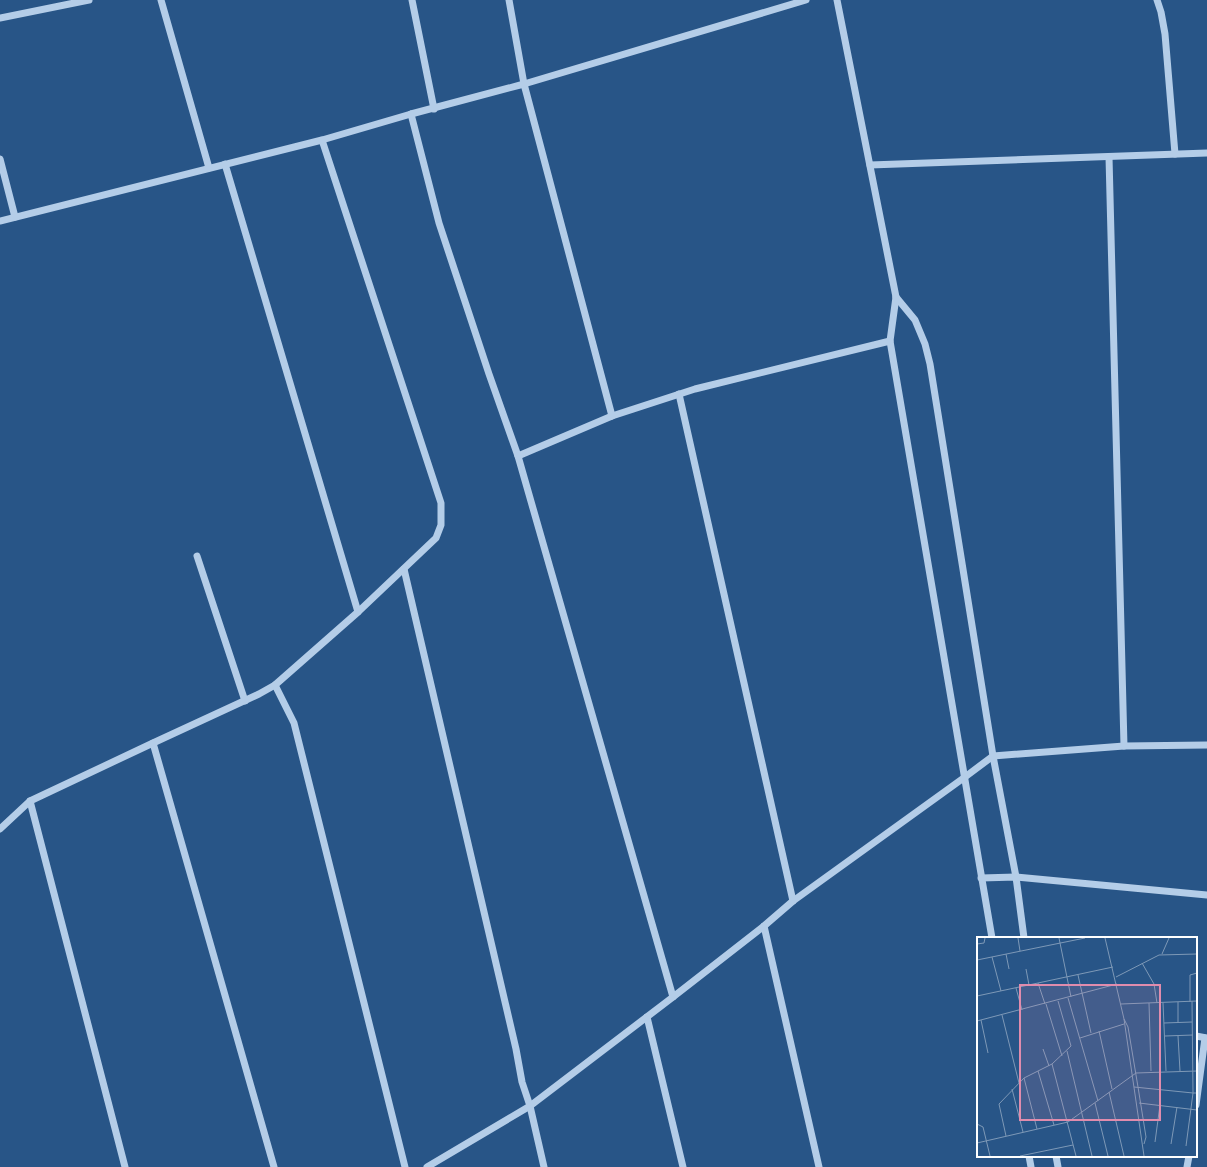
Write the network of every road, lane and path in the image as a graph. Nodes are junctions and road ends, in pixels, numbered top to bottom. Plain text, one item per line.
1 (89, 0) edge
2 (161, 0) edge
3 (412, 0) edge
4 (509, 0) edge
5 (806, 0) edge
6 (837, 0) edge
7 (1157, 0) edge
8 (78, 1) edge
9 (0, 18) edge
10 (524, 84) junction
11 (434, 109) junction
12 (411, 114) junction
13 (322, 140) junction
14 (1207, 153) edge
15 (1175, 154) junction
16 (1109, 157) junction
17 (0, 159) edge
18 (225, 164) junction
19 (870, 165) junction
20 (209, 168) junction
21 (14, 217) junction
22 (0, 221) edge
23 (896, 297) junction
24 (890, 341) junction
25 (679, 394) junction
26 (612, 416) junction
27 (518, 456) junction
28 (198, 556) dead end
29 (404, 569) junction
30 (358, 612) junction
31 (275, 685) junction
32 (245, 701) junction
33 (153, 742) junction
34 (1207, 745) edge
35 (1124, 746) junction
36 (992, 756) junction
37 (965, 777) junction
38 (30, 801) junction
39 (0, 829) edge
40 (1016, 877) junction
41 (981, 878) junction
42 (1207, 895) edge
43 (793, 901) junction
44 (764, 926) junction
45 (992, 937) edge
46 (1024, 937) edge
47 (673, 997) junction
48 (647, 1017) junction
49 (1206, 1038) edge
50 (1197, 1098) edge
51 (530, 1106) junction
52 (1029, 1157) edge
53 (1056, 1157) edge
54 (1189, 1157) edge
55 (125, 1167) edge
56 (274, 1167) edge
57 (405, 1167) edge
58 (427, 1167) edge
59 (544, 1167) edge
60 (683, 1167) edge
61 (819, 1167) edge
62 (1031, 1167) edge
63 (1058, 1167) edge
64 (1187, 1167) edge

1 - 8 street
2 - 20 street
3 - 11 street
4 - 10 street
5 - 10 street
6 - 19 street
7 - 15 street
8 - 9 street
10 - 11 street
10 - 26 street
11 - 12 street
12 - 13 street
12 - 27 street
13 - 18 street
13 - 29 street
14 - 15 street
15 - 16 street
16 - 19 street
16 - 35 street
17 - 21 street
18 - 20 street
18 - 30 street
19 - 23 street
20 - 21 street
21 - 22 street
23 - 24 street
23 - 36 street
24 - 25 street
24 - 37 street
25 - 26 street
25 - 43 street
26 - 27 street
27 - 47 street
28 - 32 street
29 - 30 street
29 - 51 street
30 - 31 street
31 - 32 street
31 - 57 street
32 - 33 street
33 - 38 street
33 - 56 street
34 - 35 street
35 - 36 street
36 - 37 street
36 - 40 street
37 - 41 street
37 - 43 street
38 - 39 street
38 - 55 street
40 - 41 street
40 - 42 street
40 - 46 street
41 - 45 street
43 - 44 street
44 - 47 street
44 - 61 street
47 - 48 street
48 - 51 street
48 - 60 street
49 - 50 street
51 - 58 street
51 - 59 street
52 - 62 street
53 - 63 street
54 - 64 street

